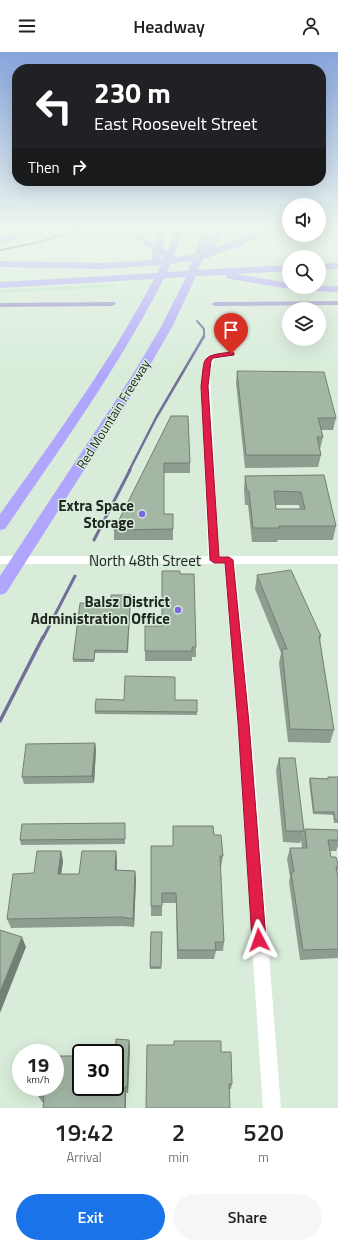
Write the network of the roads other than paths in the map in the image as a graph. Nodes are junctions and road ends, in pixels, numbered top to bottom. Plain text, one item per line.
1 (12, 278) edge
2 (114, 278) edge
3 (151, 278) edge
4 (155, 278) edge
5 (190, 278) edge
6 (192, 278) edge
7 (239, 278) edge
8 (0, 279) edge
9 (0, 285) edge
10 (282, 285) edge
11 (187, 286) junction
12 (149, 288) junction
13 (326, 288) edge
14 (338, 289) edge
15 (231, 354) dead end
16 (0, 525) edge
17 (0, 560) edge
18 (222, 560) junction
19 (338, 560) edge
20 (0, 589) edge
21 (272, 1108) edge

1 - 8 highway
2 - 9 highway
3 - 12 highway
4 - 12 highway, Red Mountain Freeway
5 - 11 highway, Red Mountain Freeway
6 - 11 highway
7 - 10 highway
11 - 20 highway, Red Mountain Freeway
12 - 16 highway, Red Mountain Freeway
13 - 14 highway
15 - 18 street
17 - 18 street, North 48th Street
18 - 19 street, North 48th Street
18 - 21 street

